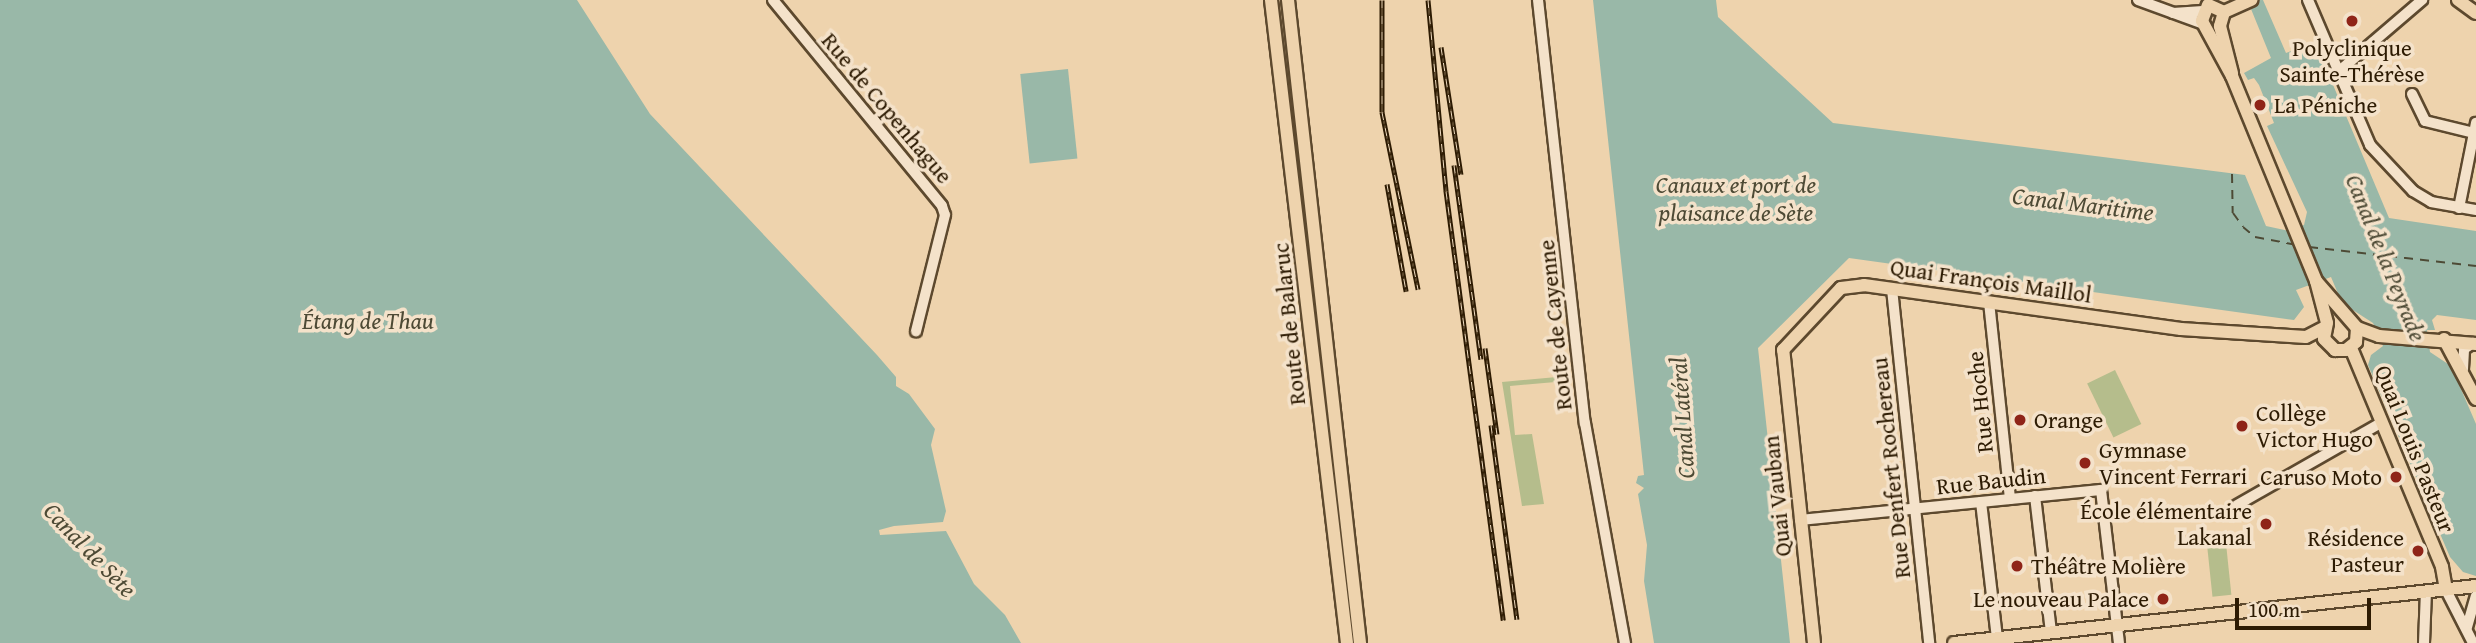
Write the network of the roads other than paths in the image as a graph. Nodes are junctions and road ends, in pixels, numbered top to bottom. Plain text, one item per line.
1 (772, 0) edge
2 (1271, 0) edge
3 (1288, 0) edge
4 (1538, 0) edge
5 (2138, 0) edge
6 (2251, 0) edge
7 (2298, 0) edge
8 (2422, 0) edge
9 (2458, 0) edge
10 (2308, 4) edge
11 (2205, 6) edge
12 (2230, 9) junction
13 (2173, 13) junction
14 (2476, 13) edge
15 (2205, 25) junction
16 (2220, 26) junction
17 (2338, 72) junction
18 (2232, 76) junction
19 (2412, 94) dead end
20 (2475, 129) edge
21 (2459, 208) junction
22 (2476, 210) edge
23 (2316, 281) junction
24 (1892, 289) junction
25 (1989, 302) junction
26 (2344, 317) junction
27 (2326, 326) junction
28 (2357, 328) junction
29 (2214, 330) junction
30 (916, 331) dead end
31 (2379, 335) junction
32 (2444, 339) junction
33 (2326, 343) junction
34 (2474, 344) edge
35 (1785, 345) joint
36 (2353, 345) junction
37 (2463, 369) junction
38 (2476, 399) edge
39 (2381, 423) junction
40 (2035, 496) junction
41 (2010, 499) junction
42 (1981, 502) junction
43 (2237, 505) dead end
44 (1915, 508) junction
45 (1800, 520) junction
46 (2442, 567) junction
47 (2476, 586) edge
48 (2453, 589) junction
49 (2426, 592) junction
50 (2476, 596) edge
51 (2117, 625) junction
52 (2467, 627) junction
53 (2051, 632) junction
54 (1997, 638) junction
55 (1347, 643) edge
56 (1360, 643) edge
57 (1625, 643) edge
58 (1814, 643) edge
59 (1929, 643) edge
60 (1954, 643) edge
61 (2119, 643) edge
62 (2424, 643) edge
63 (2473, 643) edge

1 - 30 street, Rue de Copenhague
2 - 55 main road, Route de Balaruc
3 - 56 main road, Route de Balaruc
4 - 57 street, Route de Cayenne
5 - 13 street
6 - 12 main road
7 - 10 street
8 - 17 street
9 - 14 main road
10 - 17 street
11 - 12 main road
11 - 13 street
11 - 15 main road
12 - 16 main road
13 - 15 street
15 - 16 main road
15 - 18 main road
16 - 18 main road
17 - 21 street
18 - 23 main road
19 - 20 street
20 - 21 street
21 - 22 street
23 - 26 main road
23 - 27 main road
24 - 25 main road, Quai François Maillol
24 - 35 main road, Quai François Maillol
24 - 44 street, Rue Denfert Rochereau
25 - 29 main road, Quai François Maillol
25 - 41 street, Rue Hoche
26 - 27 main road
26 - 28 main road
27 - 29 main road, Quai François Maillol
27 - 33 main road
28 - 31 main road
28 - 36 main road
29 - 33 main road, Quai François Maillol
31 - 32 main road
31 - 36 main road
32 - 34 main road
32 - 37 main road
33 - 36 main road
34 - 37 street
35 - 45 main road, Quai Vauban
36 - 39 main road, Quai Louis Pasteur
37 - 38 main road
39 - 43 street
39 - 46 main road, Quai Louis Pasteur
40 - 41 street, Rue Baudin
40 - 51 street, Rue Baudin
40 - 53 street
41 - 42 street, Rue Baudin
42 - 44 street, Rue Baudin
42 - 54 street
44 - 45 street, Rue Baudin
44 - 59 street, Rue Denfert Rochereau
45 - 58 main road, Quai Vauban
46 - 48 main road, Quai Louis Pasteur
46 - 49 main road
47 - 48 main road
48 - 49 main road
48 - 52 street, Quai Louis Pasteur
49 - 51 main road
49 - 62 street
50 - 52 street
51 - 53 main road
51 - 61 street
52 - 63 street, Quai Louis Pasteur
53 - 54 main road
54 - 60 main road

